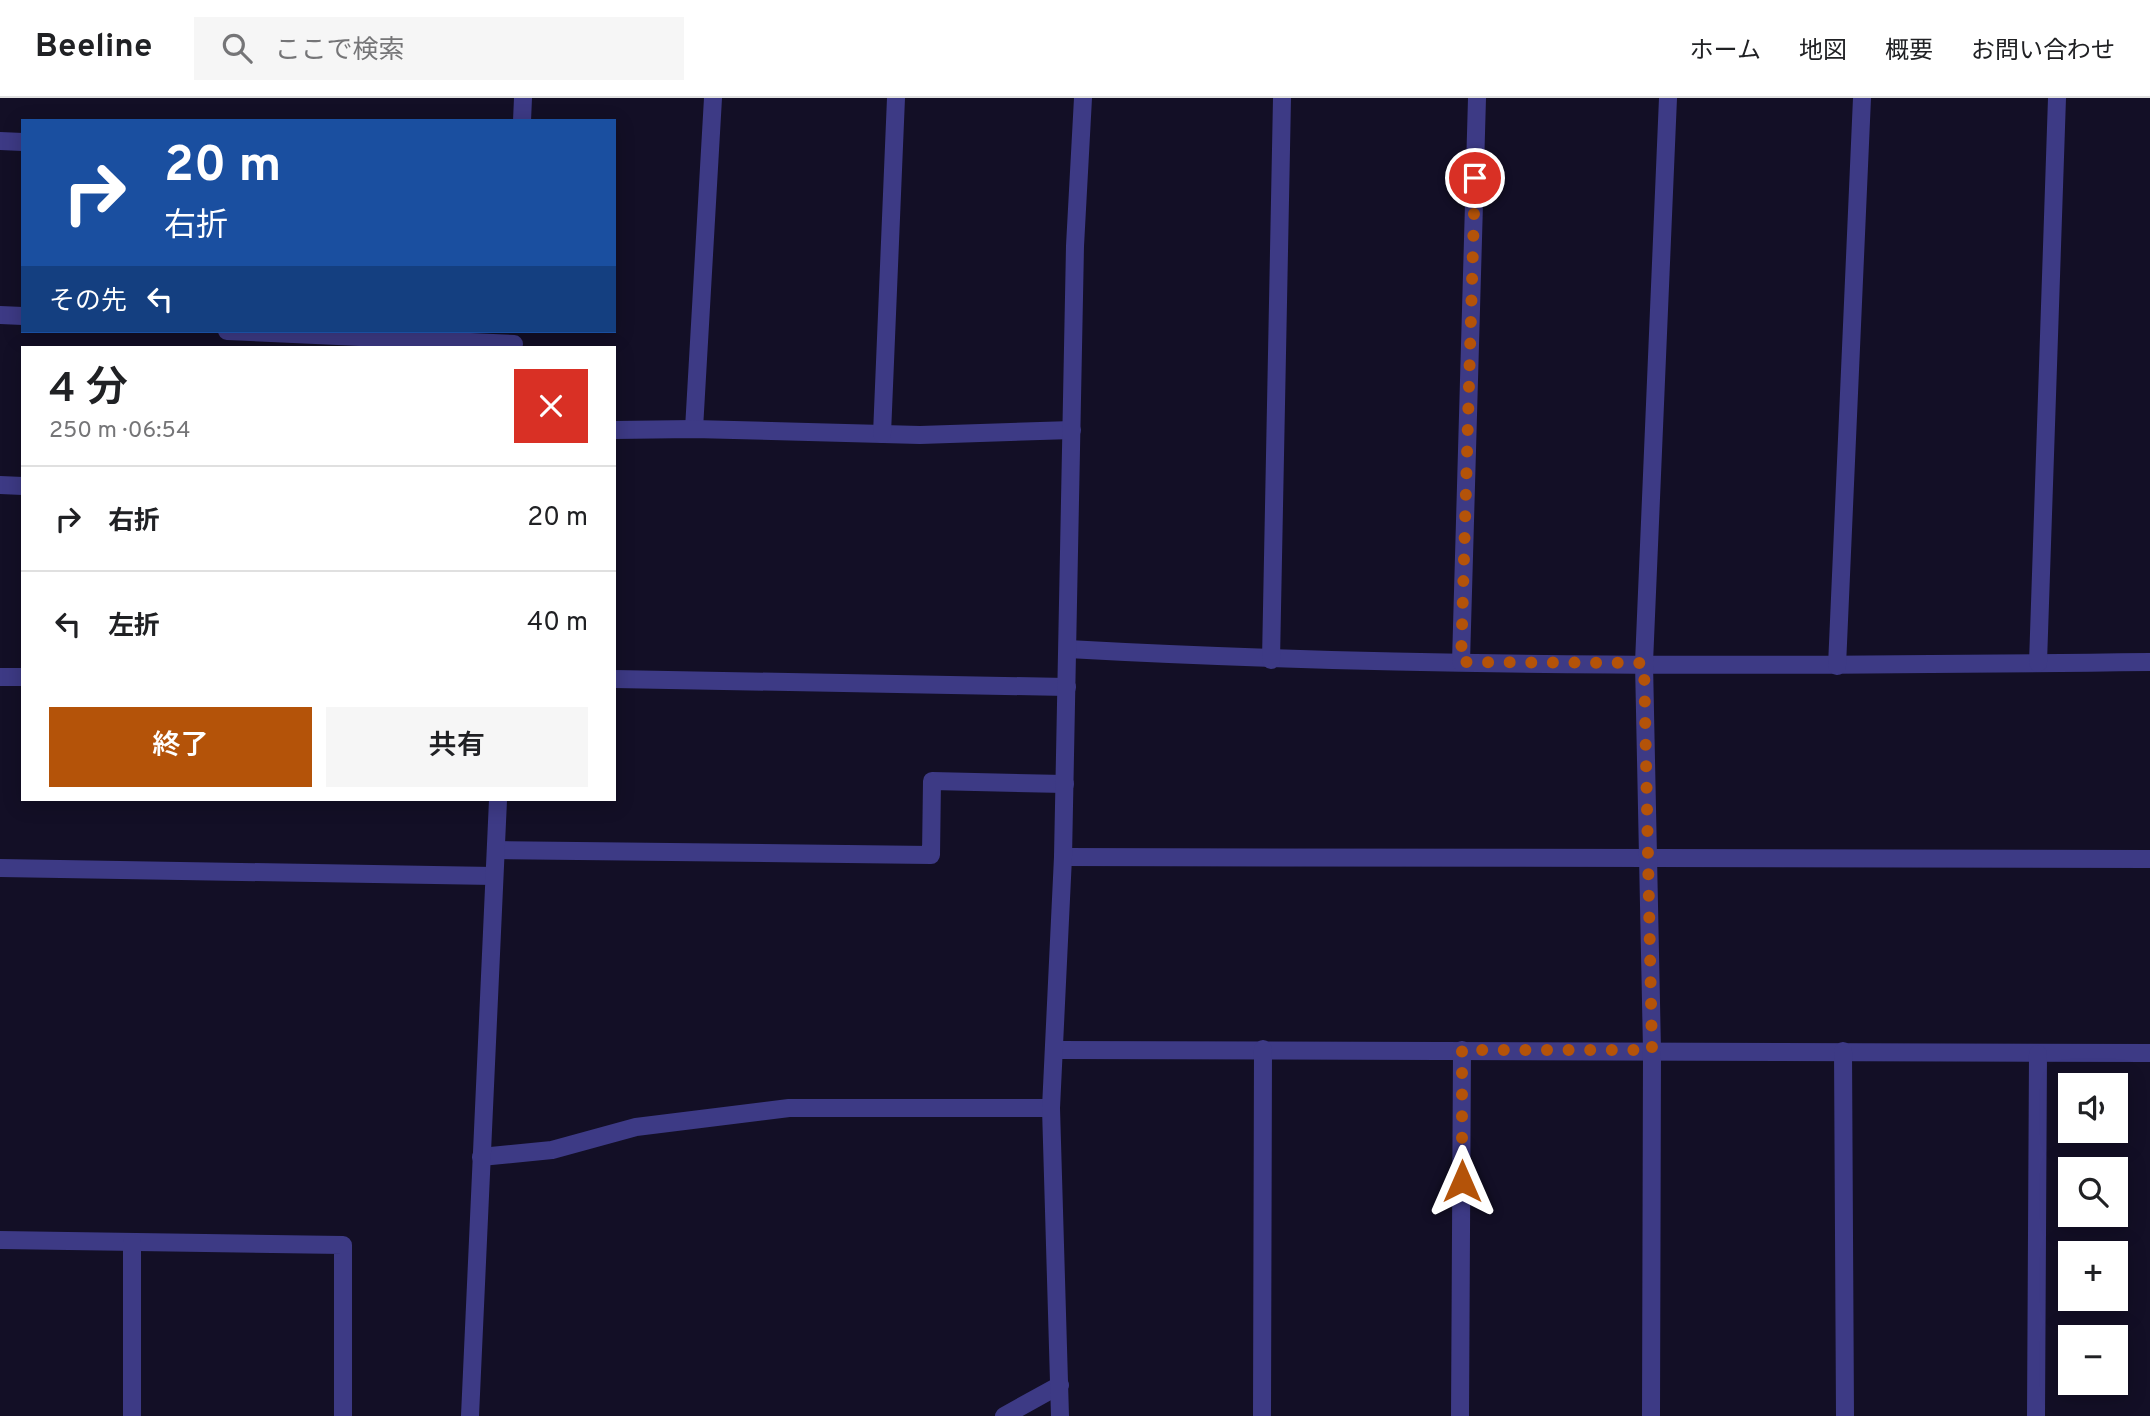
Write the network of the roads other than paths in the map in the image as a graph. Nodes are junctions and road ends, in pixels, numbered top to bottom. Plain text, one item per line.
1 (523, 98) edge
2 (713, 98) edge
3 (896, 98) edge
4 (1083, 98) edge
5 (1282, 98) edge
6 (1477, 98) edge
7 (1668, 98) edge
8 (1862, 98) edge
9 (2057, 98) edge
10 (522, 119) edge
11 (0, 141) edge
12 (21, 142) edge
13 (0, 315) edge
14 (21, 316) edge
15 (284, 333) edge
16 (514, 341) edge
17 (694, 429) junction
18 (616, 430) edge
19 (1072, 430) junction
20 (883, 434) junction
21 (0, 485) edge
22 (21, 486) edge
23 (1068, 649) junction
24 (1271, 660) junction
25 (1461, 662) junction
26 (2150, 662) edge
27 (1644, 663) junction
28 (2038, 663) junction
29 (1837, 666) junction
30 (0, 677) edge
31 (21, 677) edge
32 (616, 679) edge
33 (1067, 687) junction
34 (1065, 784) junction
35 (498, 801) edge
36 (495, 850) junction
37 (1063, 857) junction
38 (1649, 858) junction
39 (2150, 859) edge
40 (0, 869) edge
41 (494, 876) junction
42 (1263, 1049) junction
43 (1056, 1050) junction
44 (1462, 1050) junction
45 (1652, 1050) junction
46 (1843, 1051) junction
47 (2150, 1053) edge
48 (2038, 1054) junction
49 (1051, 1108) junction
50 (481, 1157) junction
51 (0, 1240) edge
52 (132, 1242) junction
53 (1060, 1385) junction
54 (132, 1416) edge
55 (343, 1416) edge
56 (470, 1416) edge
57 (1004, 1416) edge
58 (1060, 1416) edge
59 (1262, 1416) edge
60 (1460, 1416) edge
61 (1651, 1416) edge
62 (1845, 1416) edge
63 (2036, 1416) edge

1 - 10 street
2 - 17 street
3 - 20 street
4 - 19 street
5 - 24 street
6 - 25 street
7 - 27 street
8 - 29 street
9 - 28 street
11 - 12 street
13 - 14 street
15 - 16 street
17 - 18 street
17 - 20 street
19 - 20 street
19 - 23 street
21 - 22 street
23 - 24 street
23 - 33 street
24 - 25 street
25 - 27 street
26 - 28 street
27 - 29 street
27 - 38 street
28 - 29 street
30 - 31 street
32 - 33 street
33 - 34 street
34 - 36 street
34 - 37 street
35 - 36 street
36 - 41 street
37 - 38 street
37 - 43 street
38 - 39 street
38 - 45 street
40 - 41 street
41 - 50 street
42 - 43 street
42 - 44 street
42 - 59 street
43 - 49 street
44 - 45 street
44 - 60 street
45 - 46 street
45 - 61 street
46 - 48 street
46 - 62 street
47 - 48 street
48 - 63 street
49 - 50 street
49 - 53 street
50 - 56 street
51 - 52 street
52 - 54 street
52 - 55 street
53 - 57 street
53 - 58 street

